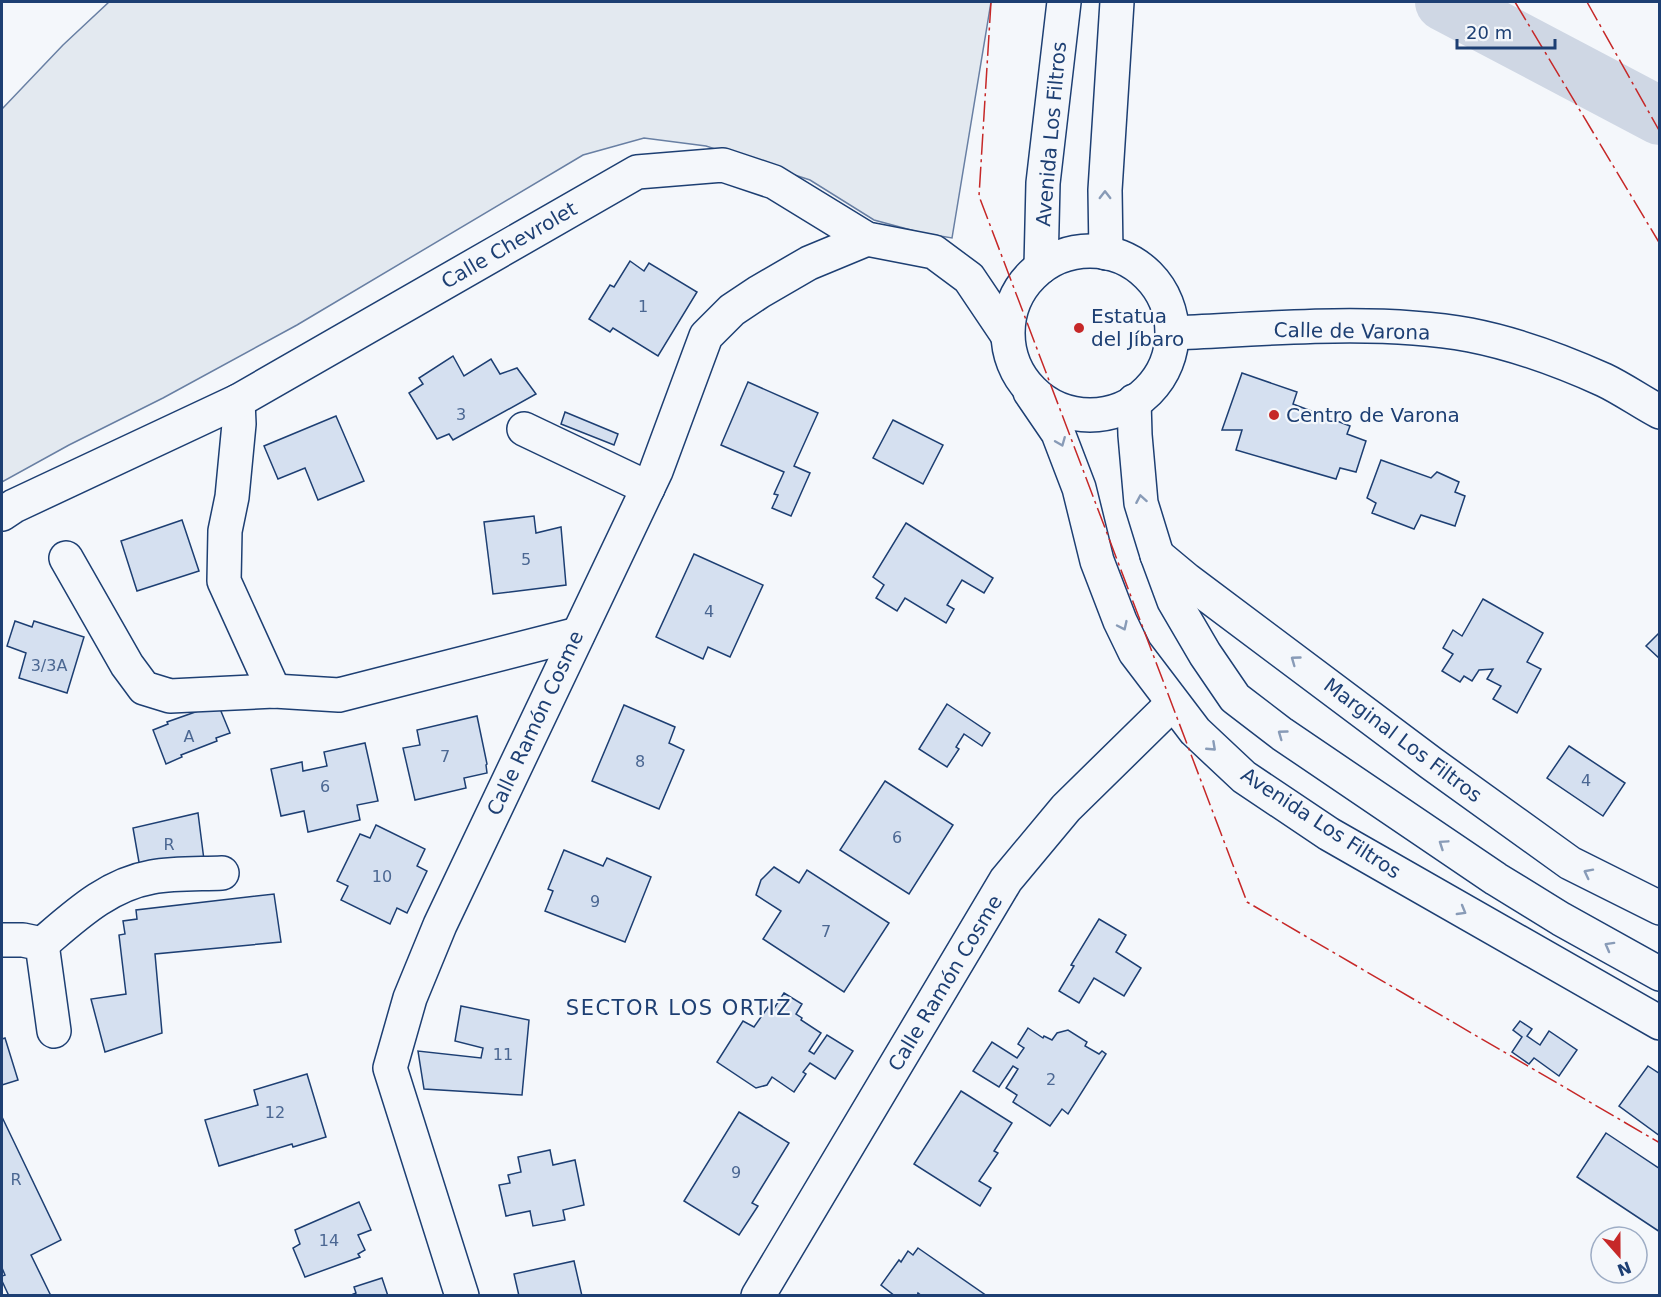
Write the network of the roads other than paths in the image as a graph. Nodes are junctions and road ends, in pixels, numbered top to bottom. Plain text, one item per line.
1 (1064, 2) edge
2 (1117, 2) edge
3 (867, 239) junction
4 (1106, 254) junction
5 (1041, 267) junction
6 (1006, 333) junction
7 (1173, 333) junction
8 (1030, 392) junction
9 (238, 400) junction
10 (1134, 401) junction
11 (1659, 412) edge
12 (524, 429) dead end
13 (648, 488) junction
14 (2, 514) edge
15 (1157, 555) junction
16 (66, 558) dead end
17 (578, 634) junction
18 (274, 691) junction
19 (1173, 703) junction
20 (222, 873) dead end
21 (1659, 908) edge
22 (2, 940) edge
23 (42, 944) junction
24 (1659, 975) edge
25 (1659, 1023) edge
26 (54, 1031) dead end
27 (462, 1296) edge
28 (758, 1296) edge

1 - 5 street, Avenida Los Filtros
4 -> 2 street
3 - 6 street, Calle Chevrolet
3 - 9 street, Calle Chevrolet
3 - 13 street, Calle Ramón Cosme
4 - 5 street
4 - 7 street
5 - 6 street
6 - 8 street
7 - 10 street
7 - 11 street, Calle de Varona
8 - 10 street
8 -> 19 street, Avenida Los Filtros
9 - 14 street, Calle Chevrolet
9 - 18 street
15 -> 10 street
12 - 13 street
13 - 17 street, Calle Ramón Cosme
21 -> 15 street, Marginal Los Filtros
24 -> 15 street
16 - 18 street
17 - 18 street
17 - 27 street, Calle Ramón Cosme
19 -> 25 street, Avenida Los Filtros
19 - 28 street, Calle Ramón Cosme
20 - 23 street
22 - 23 street
23 - 26 street

